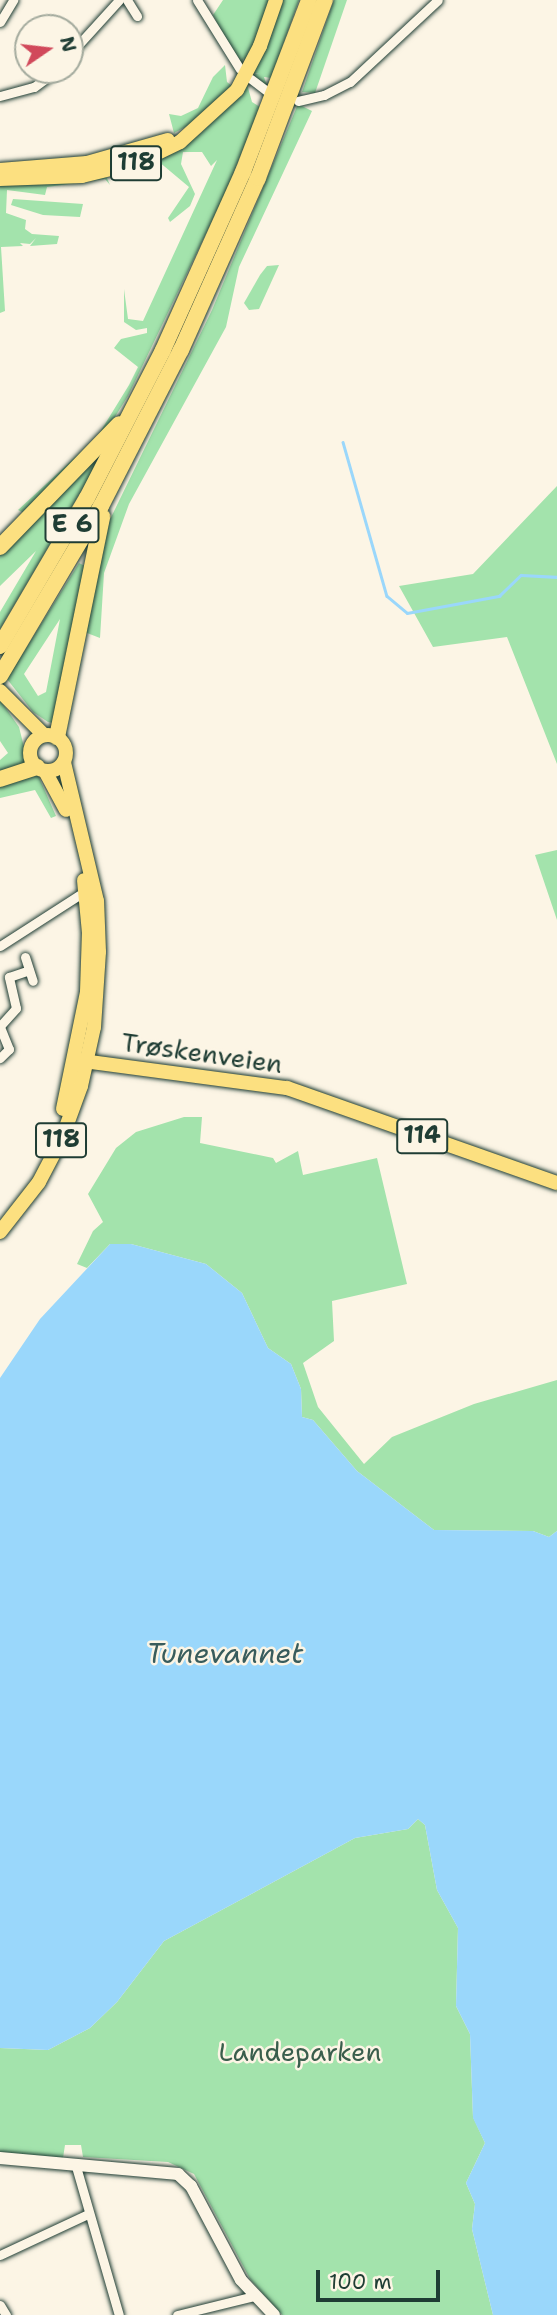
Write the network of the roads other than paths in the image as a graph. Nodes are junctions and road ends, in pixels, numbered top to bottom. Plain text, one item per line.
1 (13, 0) edge
2 (119, 0) edge
3 (127, 0) edge
4 (197, 0) edge
5 (276, 0) edge
6 (309, 0) edge
7 (326, 0) edge
8 (438, 0) edge
9 (137, 16) dead end
10 (0, 22) edge
11 (84, 39) edge
12 (240, 69) dead end
13 (251, 79) dead end
14 (37, 84) edge
15 (267, 91) dead end
16 (0, 96) edge
17 (298, 101) dead end
18 (195, 129) junction
19 (0, 170) edge
20 (0, 179) edge
21 (138, 401) junction
22 (109, 491) junction
23 (0, 547) edge
24 (0, 646) edge
25 (0, 676) edge
26 (0, 691) edge
27 (19, 714) junction
28 (50, 736) junction
29 (32, 746) junction
30 (64, 762) junction
31 (41, 769) junction
32 (0, 779) edge
33 (90, 886) junction
34 (0, 946) edge
35 (25, 957) dead end
36 (29, 970) junction
37 (33, 981) dead end
38 (0, 1026) edge
39 (0, 1058) edge
40 (82, 1061) junction
41 (557, 1183) edge
42 (0, 1232) edge
43 (0, 2158) edge
44 (75, 2163) junction
45 (88, 2214) junction
46 (0, 2255) edge
47 (254, 2296) junction
48 (0, 2305) edge
49 (192, 2313) edge
50 (6, 2315) edge
51 (119, 2315) edge
52 (177, 2315) edge
53 (274, 2315) edge

1 - 10 street
2 - 11 street
3 - 9 street
4 - 12 street
5 - 18 main road, 118
6 - 21 highway, E 6
7 - 22 highway, E 6
8 - 17 street
13 - 15 street
14 - 16 street
18 - 19 main road, 118
18 - 20 main road, 118
21 - 23 highway, E 6
21 - 24 highway, E 6
22 - 25 highway, E 6
22 - 28 highway, E 6
26 - 27 main road
27 - 28 main road
27 - 29 main road
28 - 29 main road
28 - 30 main road
29 - 31 main road
30 - 31 main road
30 - 33 main road
31 - 32 highway
31 - 33 main road
33 - 34 street
33 - 40 main road
35 - 36 street
36 - 37 street
36 - 38 street
38 - 39 street
40 - 41 main road, Trøskenveien / 114
40 - 42 main road, 118
43 - 44 street
44 - 45 street
44 - 47 street
45 - 46 street
45 - 51 street
47 - 49 street
47 - 53 street
48 - 50 street
49 - 52 street

